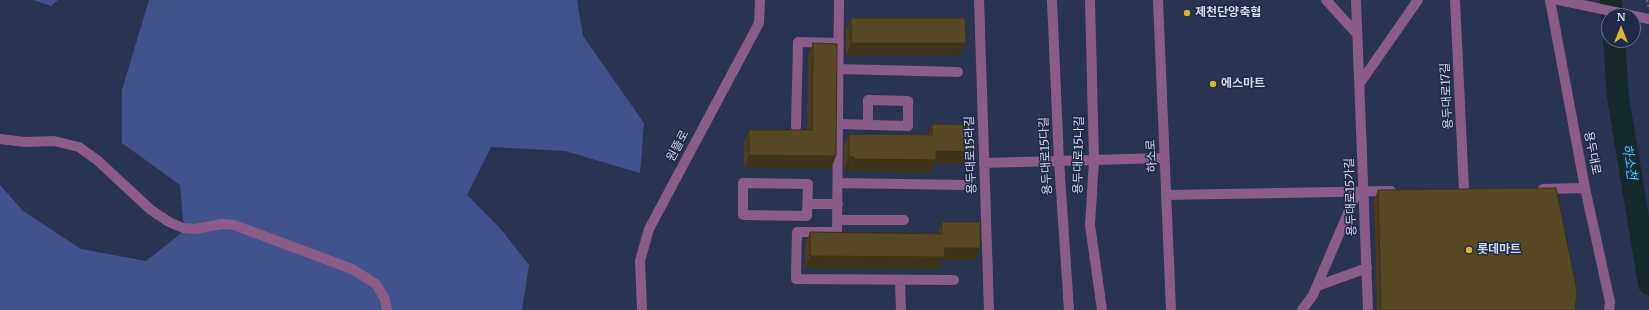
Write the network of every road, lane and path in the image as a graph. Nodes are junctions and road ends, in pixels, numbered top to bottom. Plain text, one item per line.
1 (760, 0) edge
2 (839, 0) edge
3 (979, 0) edge
4 (1052, 0) edge
5 (1090, 0) edge
6 (1158, 0) edge
7 (1326, 0) edge
8 (1356, 0) edge
9 (1418, 0) edge
10 (1455, 0) edge
11 (1550, 0) edge
12 (1559, 0) edge
13 (1647, 0) edge
14 (1649, 11) edge
15 (1649, 19) edge
16 (1357, 34) junction
17 (839, 43) junction
18 (839, 69) junction
19 (958, 72) dead end
20 (1360, 84) junction
21 (838, 124) junction
22 (868, 125) junction
23 (796, 127) dead end
24 (0, 139) edge
25 (1165, 158) junction
26 (1094, 160) junction
27 (1059, 161) junction
28 (984, 163) junction
29 (838, 183) junction
30 (966, 185) dead end
31 (1585, 188) junction
32 (1532, 189) edge
33 (1464, 190) edge
34 (1402, 191) edge
35 (1360, 192) junction
36 (1167, 195) junction
37 (808, 204) junction
38 (838, 204) junction
39 (838, 220) junction
40 (904, 220) dead end
41 (1367, 268) junction
42 (900, 280) junction
43 (954, 280) dead end
44 (1317, 286) junction
45 (387, 310) edge
46 (642, 310) edge
47 (901, 310) edge
48 (989, 310) edge
49 (1069, 310) edge
50 (1102, 310) edge
51 (1171, 310) edge
52 (1302, 310) edge
53 (1368, 310) edge
54 (1610, 310) edge

1 - 46 street, 원뜰로
2 - 17 street
3 - 28 street, 용두대로15라길
4 - 27 street, 용두대로15다길
5 - 26 street, 용두대로15나길
6 - 25 street, 하소로
7 - 16 street
8 - 16 street, 용두대로15가길
9 - 20 street
10 - 33 street, 용두대로17길
11 - 31 street, 용두대로
12 - 15 street
13 - 14 path
16 - 20 street, 용두대로15가길
17 - 18 street
17 - 23 street
18 - 19 street
18 - 21 street
20 - 35 street, 용두대로15가길
21 - 22 street
21 - 29 street
22 - 22 street
24 - 45 street
25 - 26 street
25 - 36 street, 하소로
26 - 27 street
26 - 50 street, 용두대로15나길
27 - 28 street
27 - 49 street, 용두대로15다길
28 - 48 street, 용두대로15라길
29 - 30 street
29 - 38 street
31 - 32 street
31 - 54 street, 용두대로
34 - 35 street
35 - 36 street
35 - 41 street, 용두대로15가길
35 - 44 street
36 - 51 street, 하소로
37 - 37 street
37 - 38 street
38 - 39 street
39 - 40 street
39 - 42 street
41 - 44 street
41 - 53 street, 용두대로15가길
42 - 43 street
42 - 47 street
44 - 52 street

